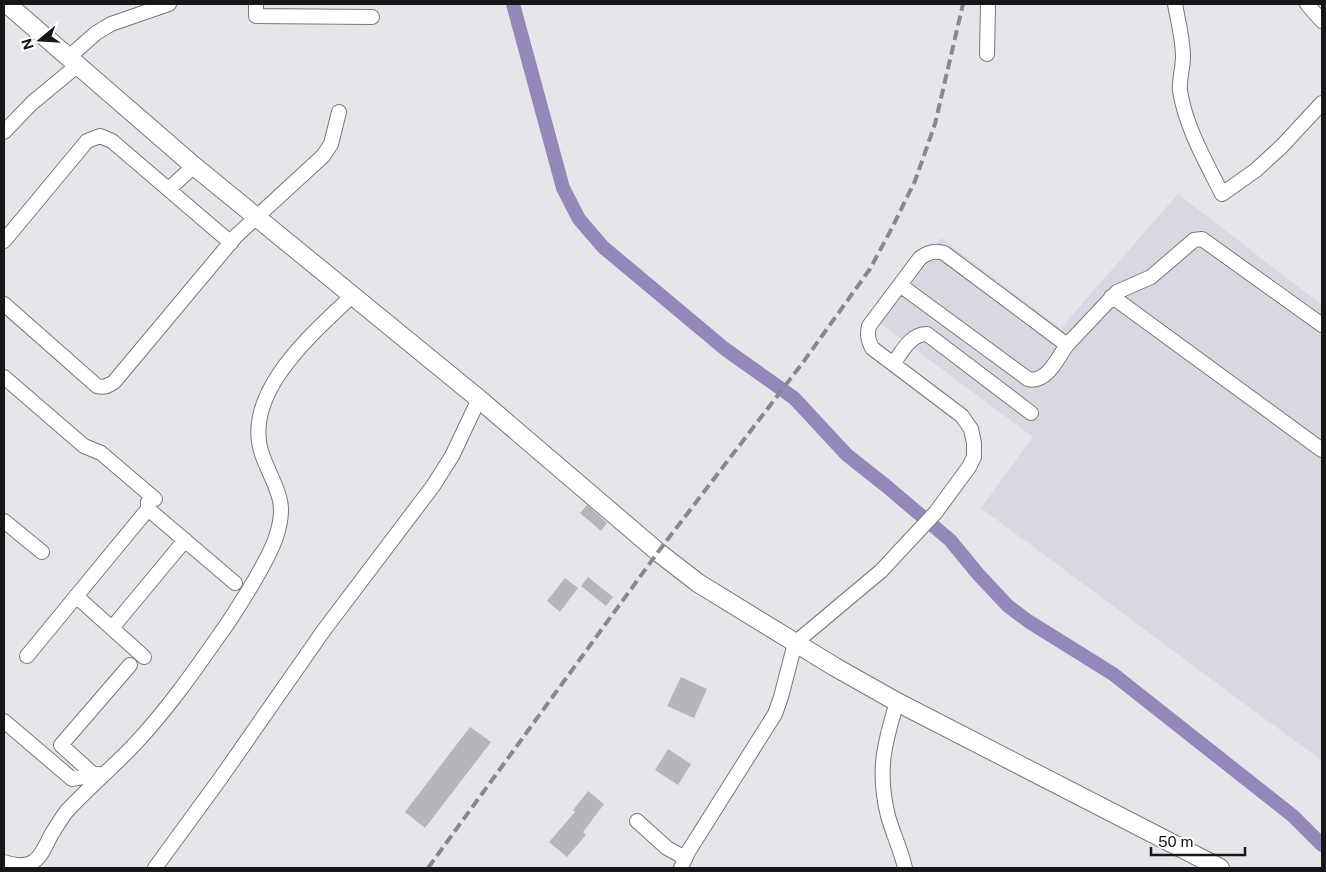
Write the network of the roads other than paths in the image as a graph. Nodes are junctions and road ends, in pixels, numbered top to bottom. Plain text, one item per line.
1 (7, 4) edge
2 (169, 4) edge
3 (256, 4) edge
4 (988, 4) edge
5 (1175, 4) edge
6 (1307, 4) edge
7 (363, 13) edge
8 (1322, 21) edge
9 (987, 54) dead end
10 (74, 61) junction
11 (1322, 103) edge
12 (339, 112) dead end
13 (4, 132) edge
14 (194, 166) junction
15 (169, 189) junction
16 (257, 218) junction
17 (4, 241) edge
18 (231, 242) junction
19 (900, 286) junction
20 (354, 295) junction
21 (1111, 297) junction
22 (4, 304) edge
23 (944, 318) junction
24 (1322, 325) edge
25 (932, 336) junction
26 (1067, 345) junction
27 (893, 364) junction
28 (4, 378) edge
29 (479, 399) junction
30 (1031, 413) dead end
31 (1322, 450) edge
32 (150, 500) junction
33 (4, 521) edge
34 (185, 540) junction
35 (42, 552) dead end
36 (236, 583) dead end
37 (76, 596) junction
38 (112, 628) junction
39 (795, 643) junction
40 (27, 656) dead end
41 (144, 657) dead end
42 (130, 665) dead end
43 (897, 702) junction
44 (4, 721) edge
45 (99, 774) junction
46 (637, 821) dead end
47 (4, 862) edge
48 (683, 863) edge
49 (155, 868) edge
50 (905, 868) edge
51 (1220, 868) edge

1 - 10 main road
2 - 10 street
3 - 7 street
4 - 9 street
5 - 11 street
6 - 8 street
10 - 13 street
10 - 14 main road
12 - 16 street
14 - 15 street
14 - 16 main road
15 - 17 street
15 - 18 street
16 - 18 street
16 - 20 main road
18 - 22 street
19 - 23 street
19 - 26 street
19 - 27 street
20 - 29 main road
20 - 45 street
21 - 24 street
21 - 26 street
21 - 31 street
23 - 25 street
23 - 26 street
25 - 27 street
25 - 30 street
27 - 39 street
28 - 32 street
29 - 39 main road
29 - 49 street
32 - 34 street
32 - 37 street
33 - 35 street
34 - 36 street
34 - 38 street
37 - 38 street
37 - 40 street
38 - 41 street
39 - 43 main road
39 - 48 street
42 - 45 street
43 - 50 street
43 - 51 main road
44 - 45 street
45 - 47 street
46 - 48 street

